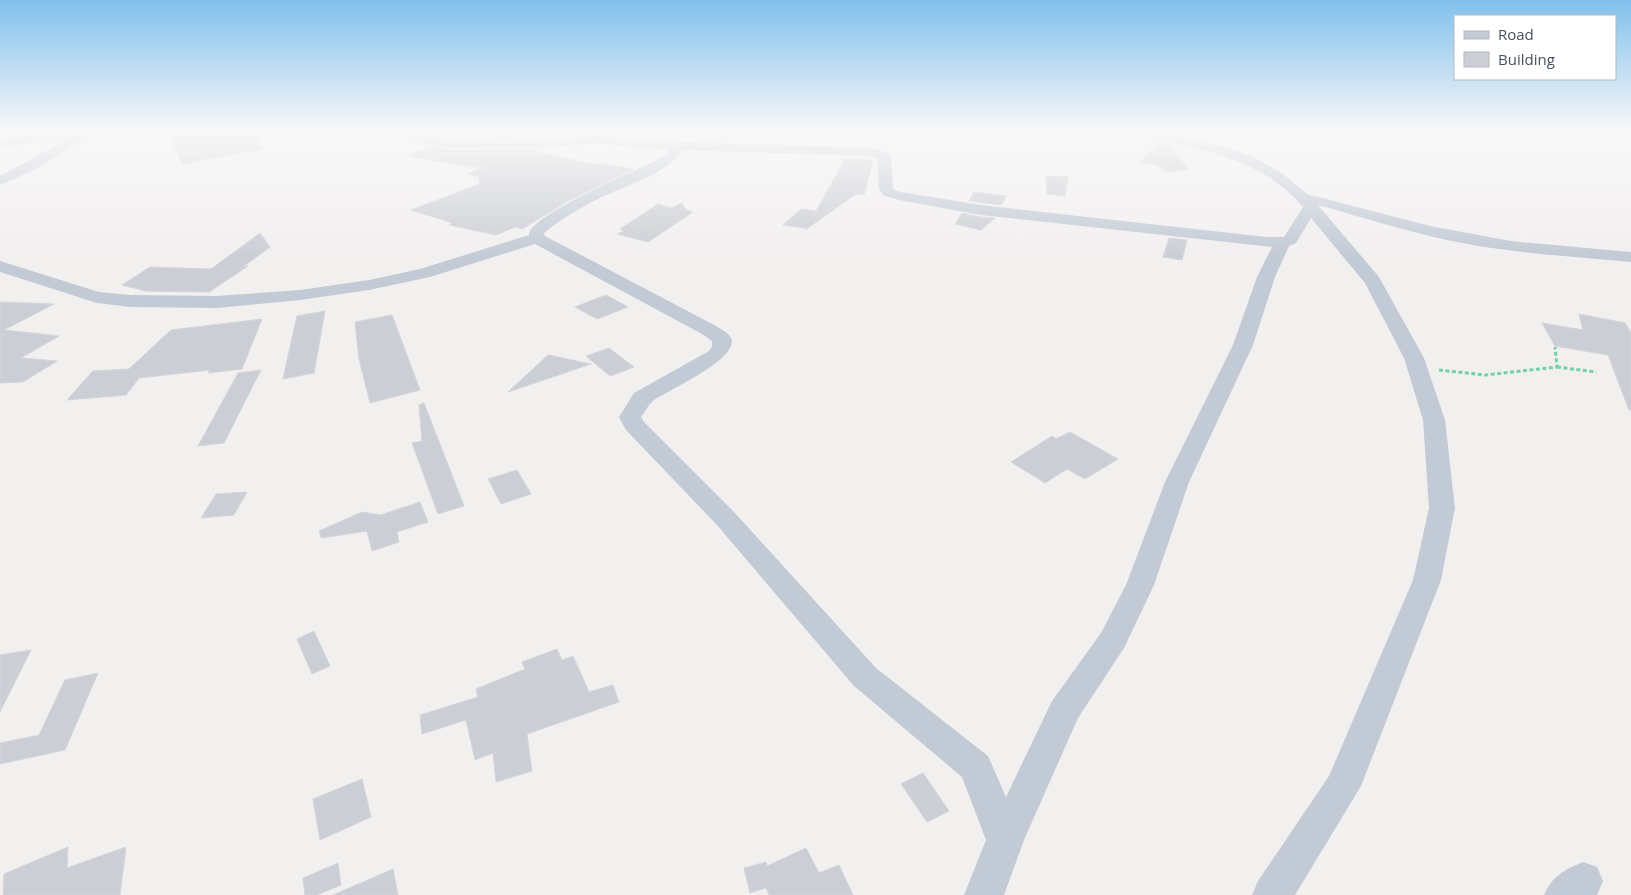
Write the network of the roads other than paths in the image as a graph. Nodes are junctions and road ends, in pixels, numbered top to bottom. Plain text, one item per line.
1 (15, 174) edge
2 (641, 174) edge
3 (885, 174) edge
4 (1272, 174) edge
5 (0, 181) edge
6 (1306, 202) junction
7 (537, 238) junction
8 (1282, 243) junction
9 (1631, 257) edge
10 (0, 266) edge
11 (1005, 840) junction
12 (984, 895) edge
13 (1272, 895) edge

1 - 5 street
2 - 7 street
3 - 8 street
4 - 6 street
6 - 8 street
6 - 9 street
6 - 13 street
7 - 10 street
7 - 11 street
8 - 11 street
11 - 12 street

